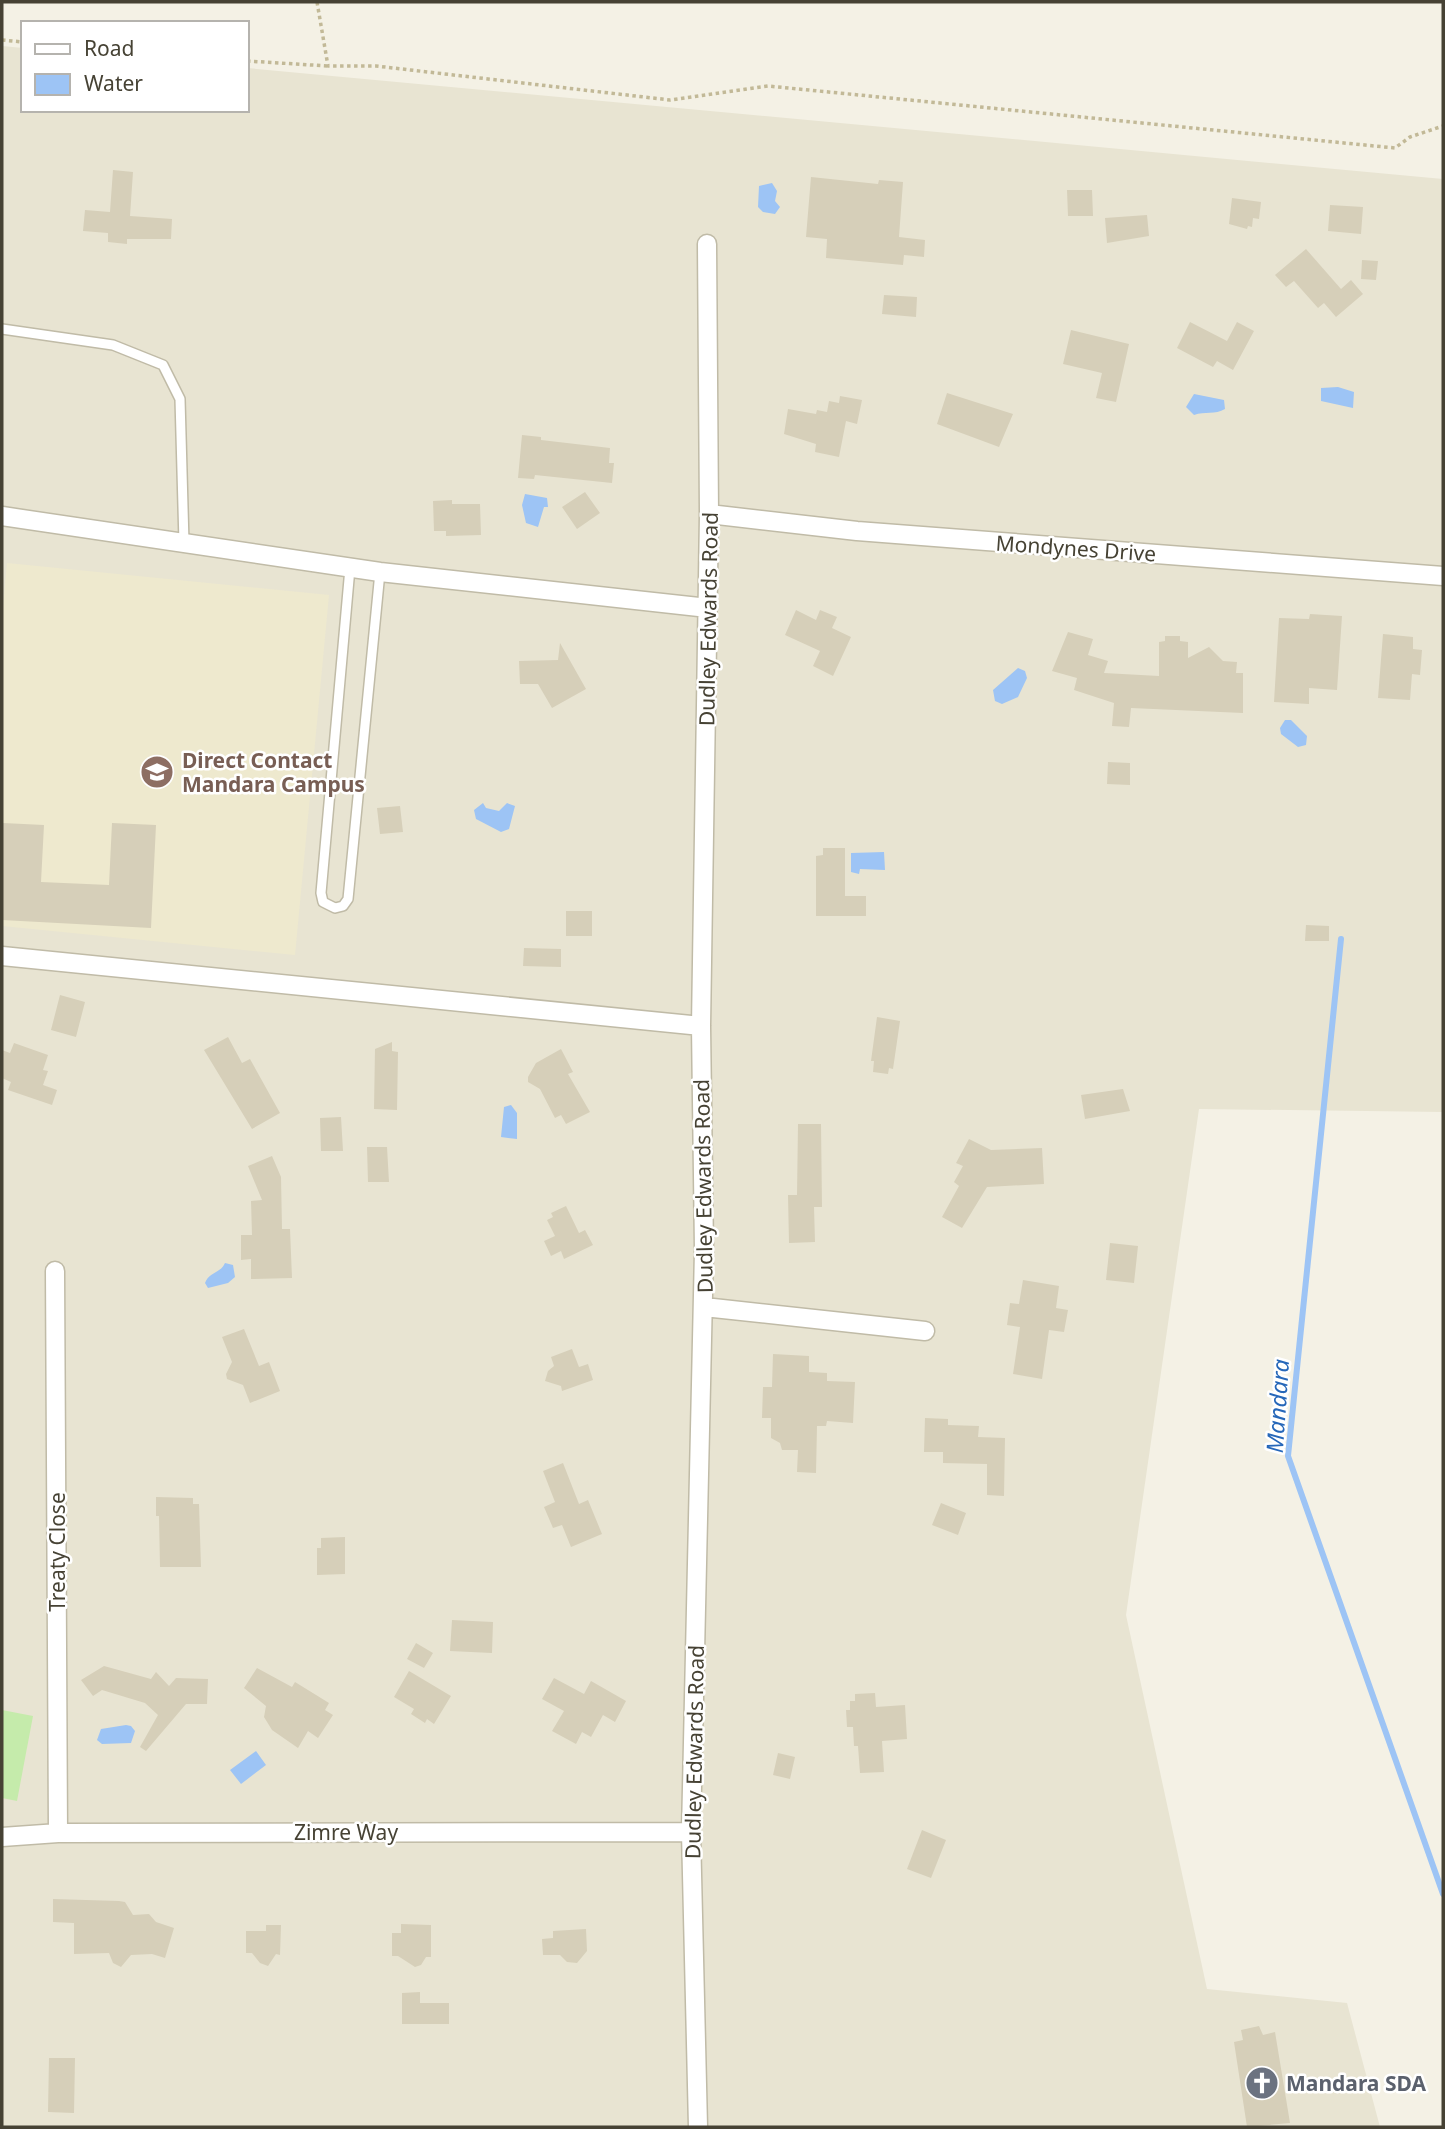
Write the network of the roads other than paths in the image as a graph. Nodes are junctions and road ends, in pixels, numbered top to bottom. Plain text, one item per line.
1 (707, 244) dead end
2 (2, 329) edge
3 (709, 514) junction
4 (2, 516) edge
5 (184, 543) junction
6 (350, 568) junction
7 (380, 572) junction
8 (1443, 576) edge
9 (708, 608) junction
10 (2, 956) edge
11 (701, 1026) junction
12 (55, 1271) dead end
13 (704, 1307) junction
14 (925, 1331) dead end
15 (691, 1832) junction
16 (58, 1833) junction
17 (2, 1837) edge
18 (698, 2127) edge

1 - 3 street, Dudley Edwards Road
2 - 5 lane
3 - 8 street, Mondynes Drive
3 - 9 street, Dudley Edwards Road
4 - 5 street
5 - 6 street
6 - 7 street
6 - 7 lane
7 - 9 street
9 - 11 street, Dudley Edwards Road
10 - 11 street
11 - 13 street, Dudley Edwards Road
12 - 16 street, Treaty Close
13 - 14 street
13 - 15 street, Dudley Edwards Road
15 - 16 street, Zimre Way
15 - 18 street, Dudley Edwards Road
16 - 17 street, Zimre Way

